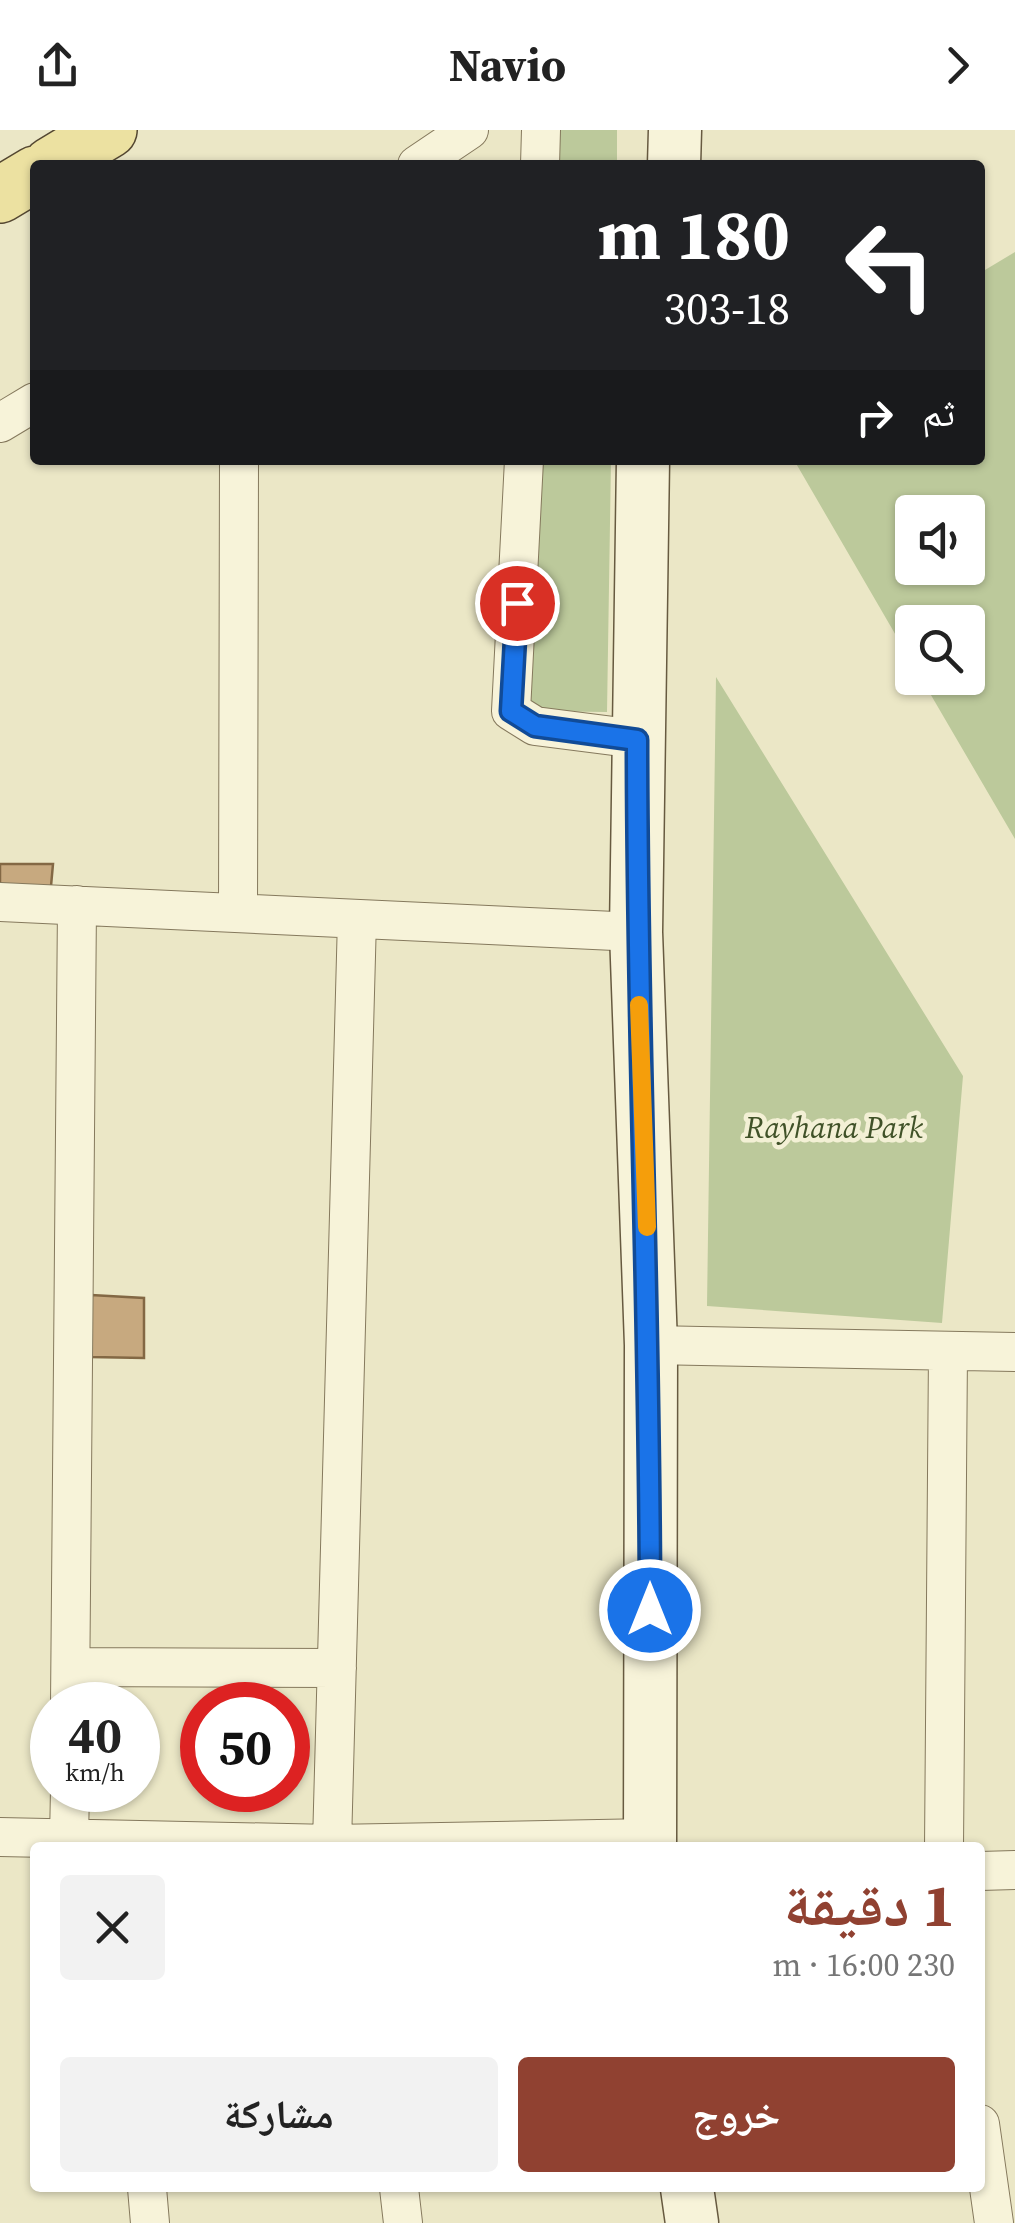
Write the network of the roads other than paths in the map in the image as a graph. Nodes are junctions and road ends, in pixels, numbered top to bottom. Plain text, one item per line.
1 (110, 130) edge
2 (469, 130) edge
3 (541, 130) edge
4 (643, 130) edge
5 (675, 130) edge
6 (59, 160) edge
7 (424, 160) edge
8 (540, 160) edge
9 (642, 160) edge
10 (674, 160) edge
11 (30, 177) edge
12 (0, 195) edge
13 (30, 405) edge
14 (0, 423) edge
15 (239, 465) edge
16 (524, 465) edge
17 (644, 465) edge
18 (650, 465) edge
19 (645, 513) junction
20 (637, 740) junction
21 (0, 902) edge
22 (77, 905) junction
23 (238, 913) junction
24 (357, 919) junction
25 (636, 932) junction
26 (651, 1346) junction
27 (948, 1351) junction
28 (1015, 1352) edge
29 (71, 1667) junction
30 (337, 1668) junction
31 (71, 1682) edge
32 (70, 1812) edge
33 (0, 1836) edge
34 (69, 1838) junction
35 (106, 1842) edge
36 (347, 1842) edge
37 (650, 1842) edge
38 (944, 1842) edge
39 (1015, 1870) edge
40 (985, 1871) edge
41 (985, 2159) edge
42 (148, 2192) edge
43 (399, 2192) edge
44 (688, 2192) edge
45 (150, 2223) edge
46 (403, 2223) edge
47 (692, 2223) edge
48 (994, 2223) edge

1 - 6 main road
2 - 7 street
3 - 8 street
4 - 9 main road
5 - 10 main road
11 - 12 main road
13 - 14 street
15 - 23 street
16 - 20 street
17 - 19 main road
18 - 19 main road
19 - 20 main road
20 - 25 main road
21 - 22 street
22 - 23 street
22 - 29 street
23 - 24 street
24 - 25 street
24 - 30 street
25 - 26 main road
26 - 27 street
26 - 37 main road
27 - 28 street
27 - 38 street
29 - 30 street
29 - 31 street
30 - 36 street
32 - 34 street
33 - 34 street
34 - 35 street
39 - 40 street
41 - 48 street
42 - 45 street
43 - 46 street
44 - 47 main road

